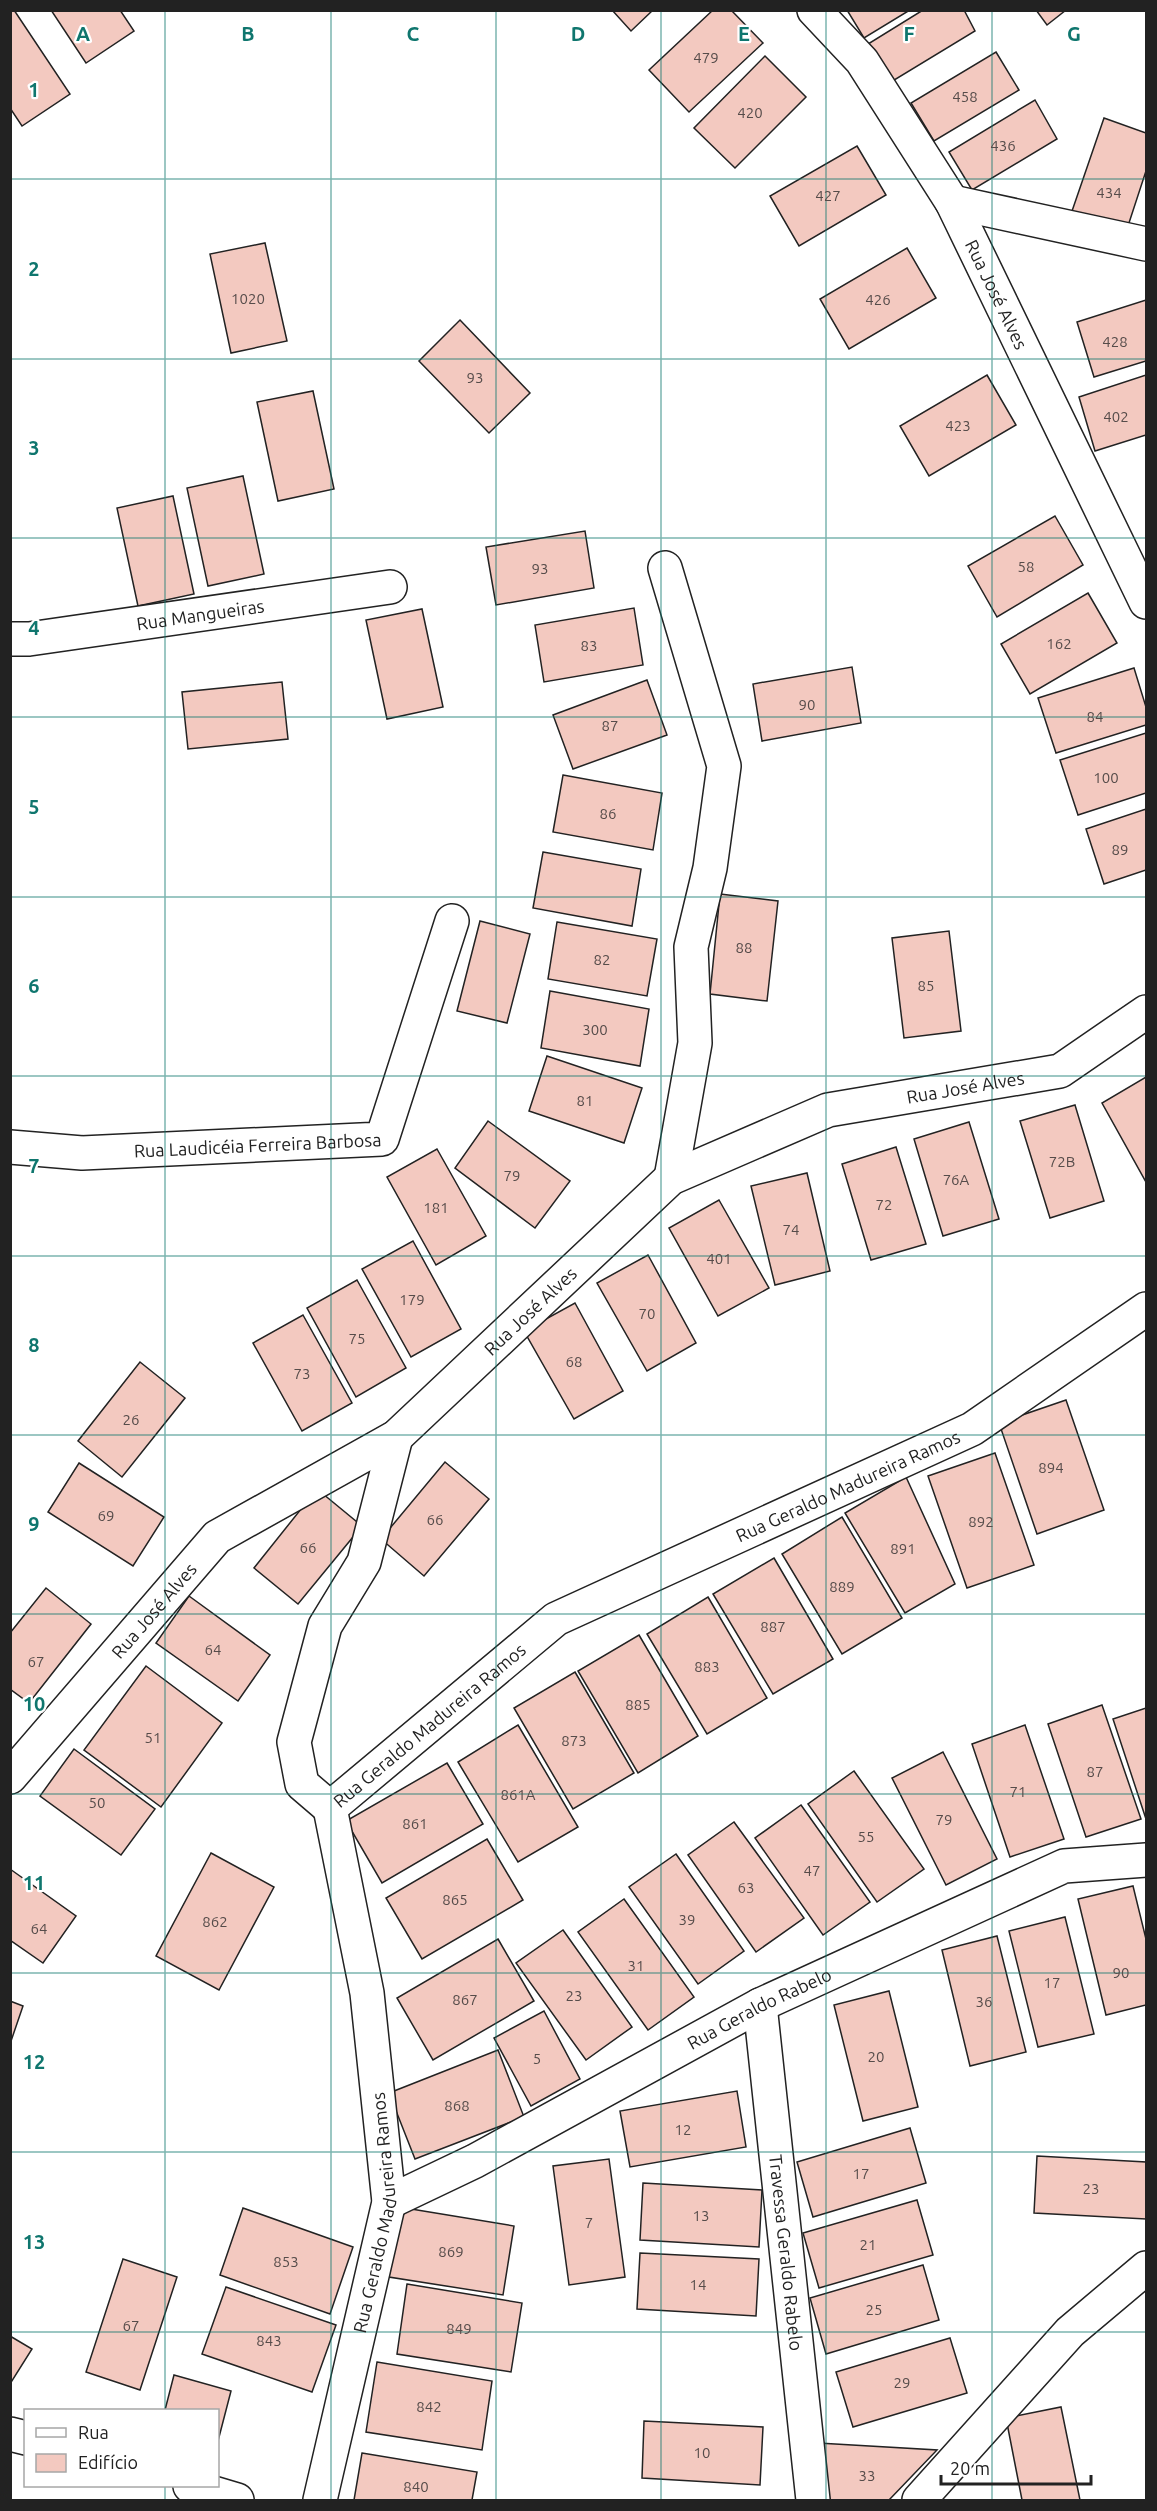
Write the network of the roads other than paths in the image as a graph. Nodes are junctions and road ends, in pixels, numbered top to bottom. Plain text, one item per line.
1 (814, 10) edge
2 (952, 202) junction
3 (1146, 244) edge
4 (665, 568) dead end
5 (390, 587) dead end
6 (1146, 602) edge
7 (10, 639) edge
8 (452, 921) dead end
9 (1146, 1012) edge
10 (10, 1147) edge
11 (671, 1178) junction
12 (1146, 1309) edge
13 (396, 1437) junction
14 (10, 1777) edge
15 (330, 1808) junction
16 (1146, 1860) edge
17 (760, 2005) junction
18 (389, 2202) junction
19 (1146, 2268) edge
20 (193, 2487) edge
21 (237, 2500) edge
22 (320, 2500) edge
23 (813, 2500) edge
24 (919, 2500) edge

1 - 2 street, Rua José Alves
2 - 3 street
2 - 6 street, Rua José Alves
4 - 11 street
5 - 7 street, Rua Mangueiras
8 - 10 street, Rua Laudicéia Ferreira Barbosa
9 - 11 street, Rua José Alves
11 - 13 street, Rua José Alves
12 - 15 street, Rua Geraldo Madureira Ramos
13 - 14 street, Rua José Alves
13 - 15 street
15 - 18 street, Rua Geraldo Madureira Ramos
16 - 17 street, Rua Geraldo Rabelo
17 - 18 street, Rua Geraldo Rabelo
17 - 23 street, Travessa Geraldo Rabelo
18 - 22 street, Rua Geraldo Madureira Ramos
19 - 24 street
20 - 21 street

